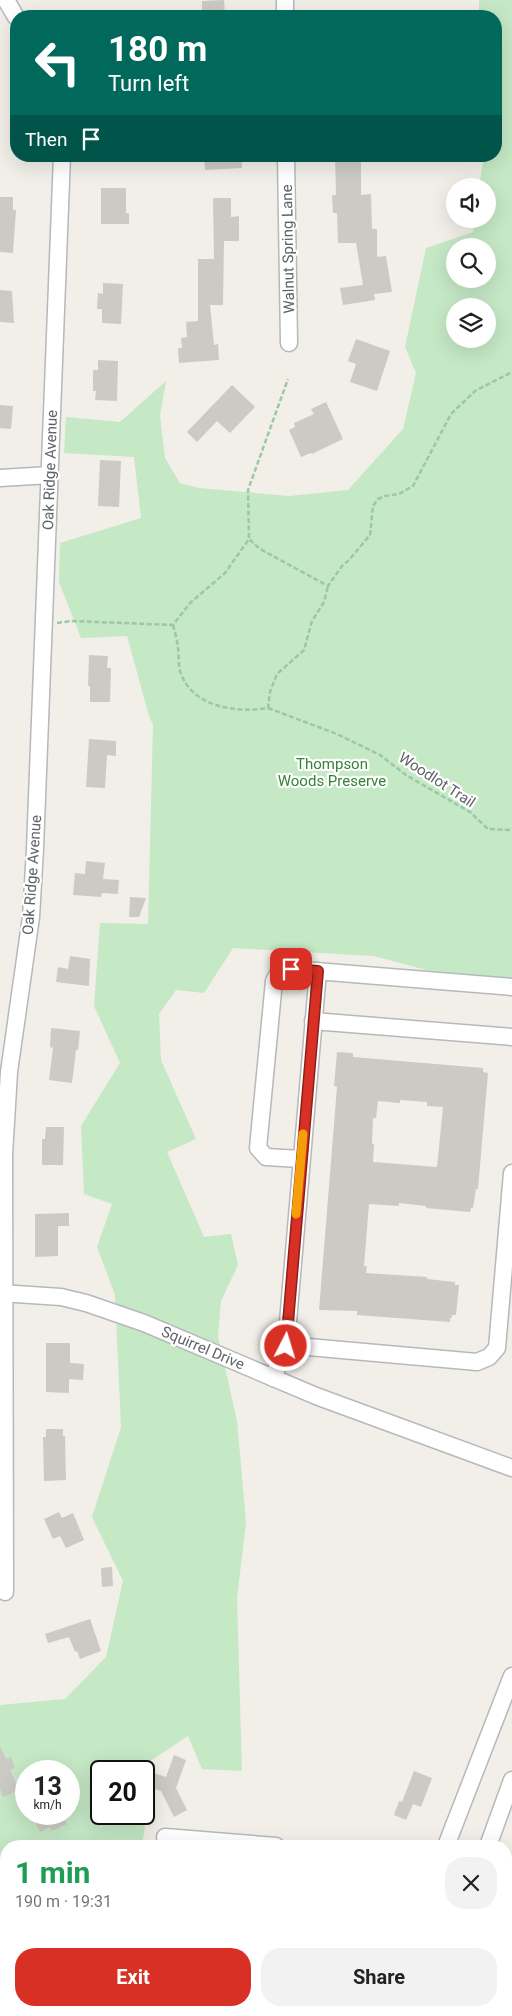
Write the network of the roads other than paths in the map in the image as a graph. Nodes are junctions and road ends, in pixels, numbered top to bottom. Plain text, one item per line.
1 (62, 162) edge
2 (286, 162) edge
3 (289, 343) dead end
4 (50, 475) junction
5 (0, 478) edge
6 (318, 971) junction
7 (512, 987) edge
8 (313, 1021) junction
9 (512, 1037) edge
10 (300, 1159) junction
11 (512, 1173) edge
12 (2, 1293) edge
13 (286, 1346) junction
14 (273, 1378) junction
15 (512, 1468) edge
16 (5, 1592) dead end
17 (512, 1676) edge
18 (512, 1780) edge
19 (165, 1837) dead end
20 (202, 1840) edge
21 (448, 1840) edge
22 (490, 1840) edge

1 - 4 street, Oak Ridge Avenue
2 - 3 street, Walnut Spring Lane
4 - 5 street
4 - 12 street, Oak Ridge Avenue
6 - 7 street
6 - 8 street
6 - 10 street
8 - 9 street
8 - 10 street
10 - 13 street
11 - 13 street
12 - 14 street, Squirrel Drive
12 - 16 street, Oak Ridge Avenue
13 - 14 street
14 - 15 street, Squirrel Drive
17 - 21 street
18 - 22 street
19 - 20 street

